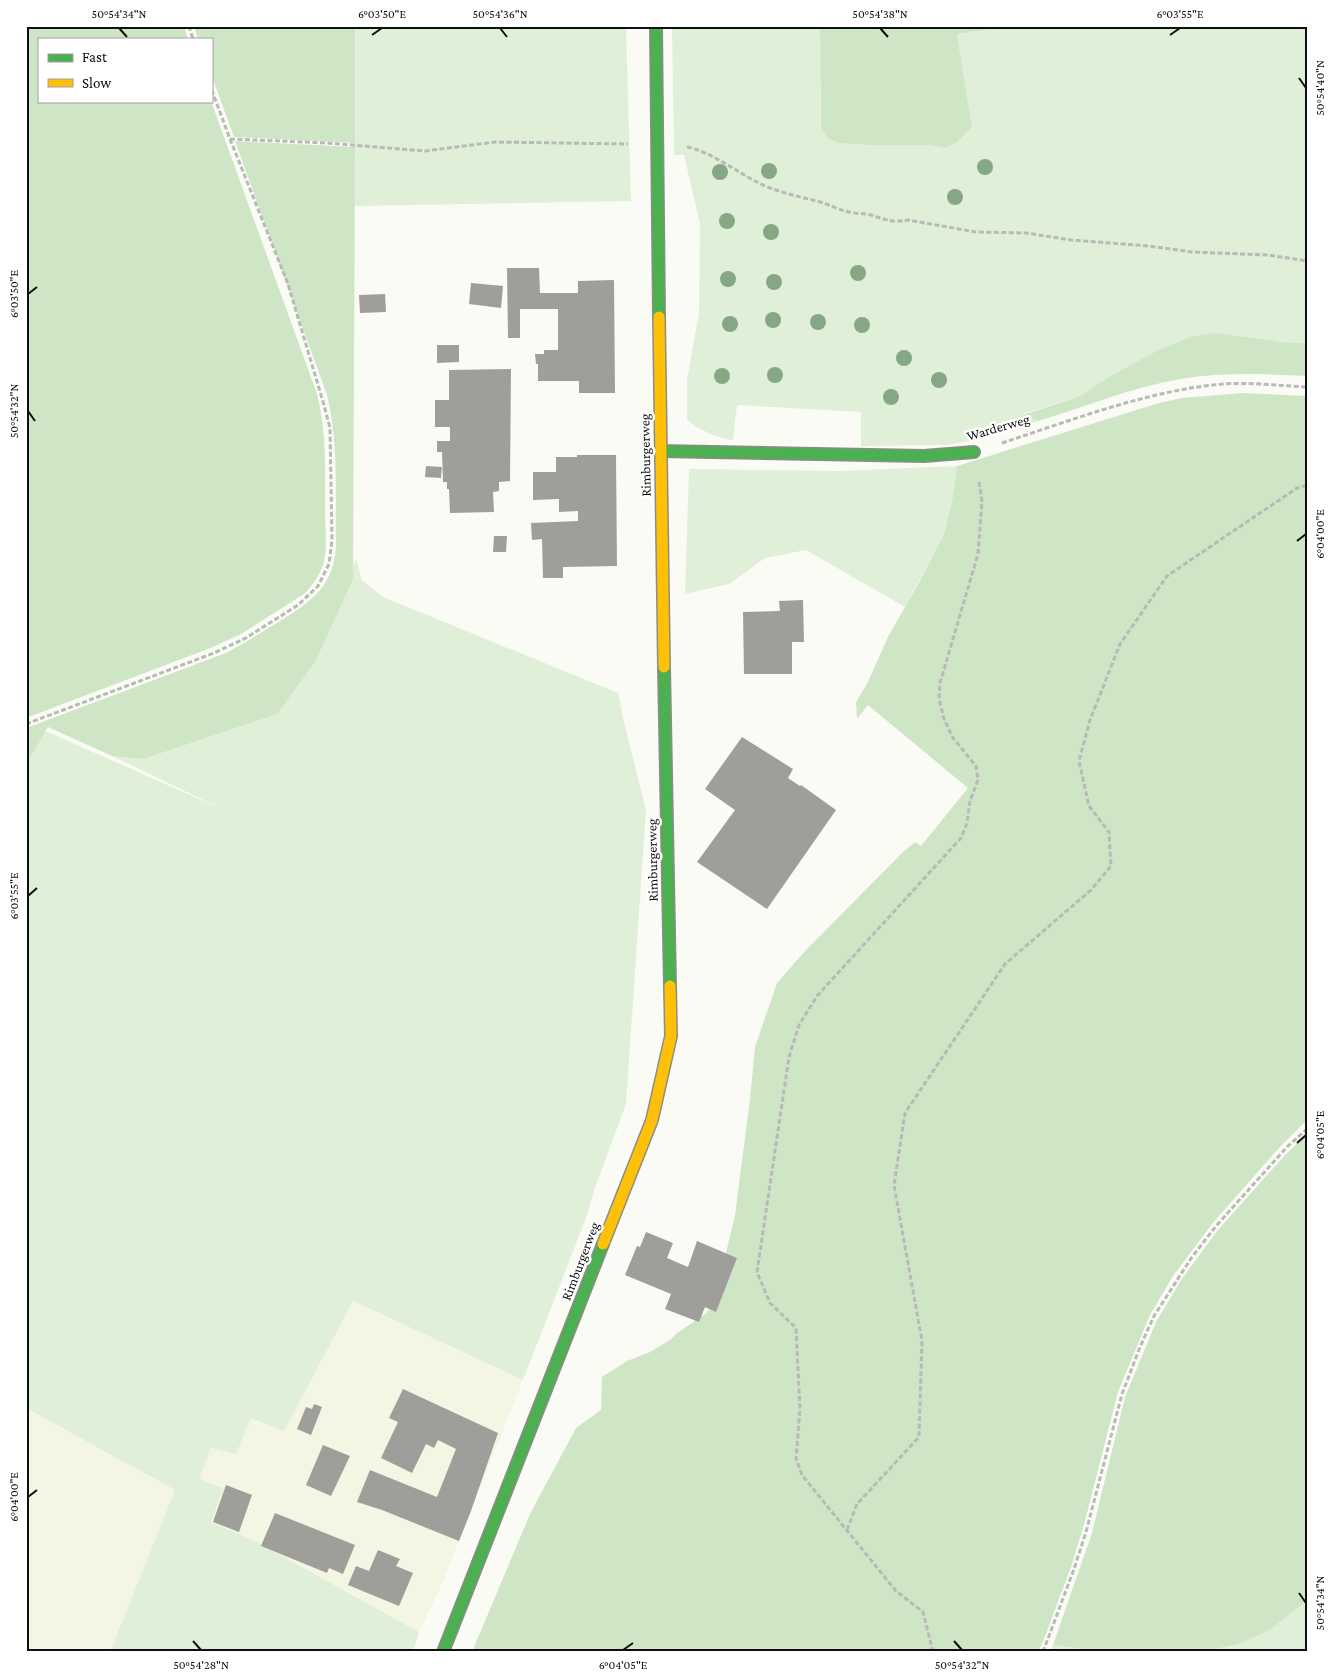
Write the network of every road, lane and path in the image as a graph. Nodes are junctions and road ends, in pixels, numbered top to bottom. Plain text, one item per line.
1 (189, 26) edge
2 (656, 26) edge
3 (193, 38) edge
4 (212, 91) edge
5 (230, 139) junction
6 (631, 144) dead end
7 (693, 148) dead end
8 (1308, 262) edge
9 (1308, 387) edge
10 (660, 451) junction
11 (974, 452) junction
12 (1308, 485) edge
13 (26, 724) edge
14 (1308, 1128) edge
15 (846, 1530) junction
16 (443, 1652) edge
17 (933, 1652) edge
18 (1043, 1652) edge

1 - 3 path
2 - 10 street, Rimburgerweg
4 - 5 path
5 - 6 path
5 - 13 path
7 - 8 path
9 - 11 path, Warderweg
10 - 11 street, Warderweg
10 - 16 street, Rimburgerweg
11 - 15 path
12 - 15 path
14 - 18 path
15 - 17 path

